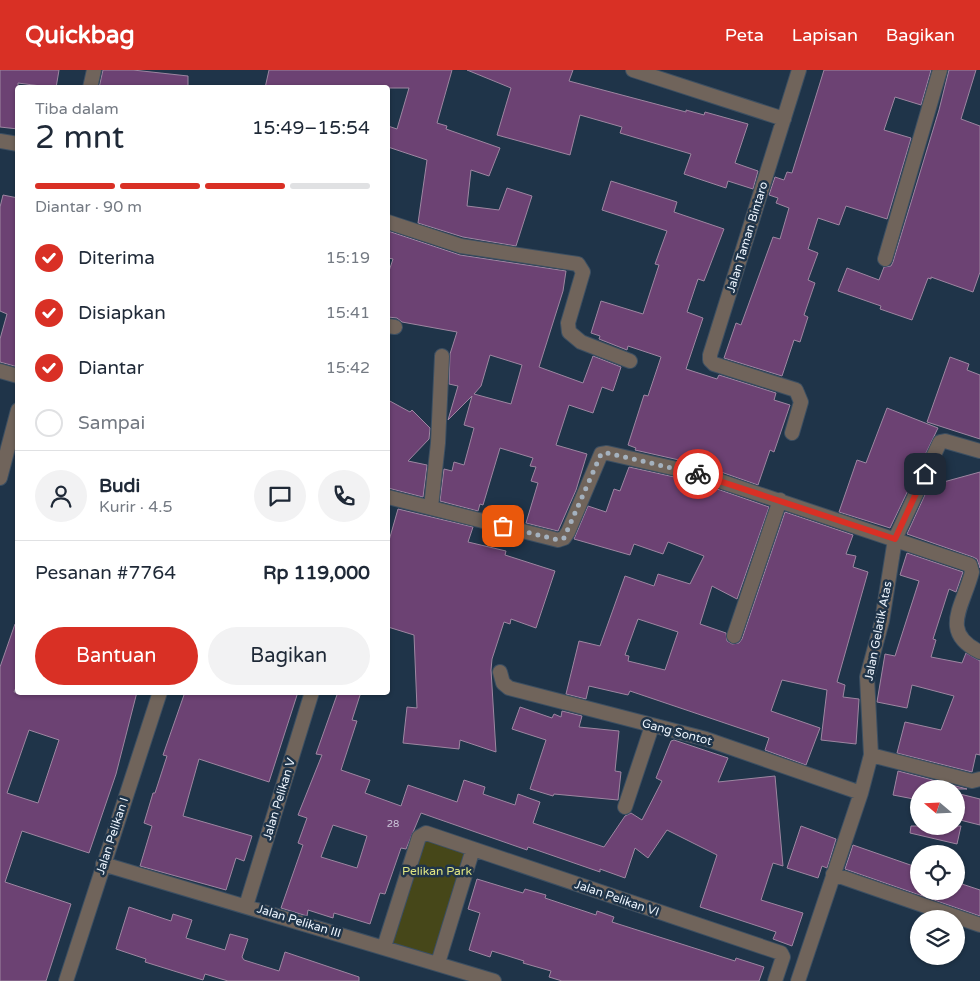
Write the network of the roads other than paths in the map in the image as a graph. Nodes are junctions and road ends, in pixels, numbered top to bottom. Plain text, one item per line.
1 (94, 70) edge
2 (633, 70) edge
3 (799, 70) edge
4 (940, 70) edge
5 (91, 85) edge
6 (784, 119) junction
7 (0, 141) edge
8 (15, 144) edge
9 (390, 223) edge
10 (885, 259) dead end
11 (442, 356) dead end
12 (630, 361) dead end
13 (0, 371) edge
14 (15, 375) edge
15 (15, 419) edge
16 (792, 433) dead end
17 (980, 451) edge
18 (3, 457) edge
19 (0, 478) edge
20 (780, 500) junction
21 (390, 501) edge
22 (431, 508) junction
23 (895, 539) junction
24 (734, 636) dead end
25 (980, 652) edge
26 (500, 672) dead end
27 (159, 695) edge
28 (311, 695) edge
29 (652, 726) junction
30 (871, 754) junction
31 (980, 779) edge
32 (861, 793) junction
33 (625, 807) dead end
34 (473, 849) junction
35 (103, 864) junction
36 (833, 874) junction
37 (246, 906) junction
38 (980, 925) edge
39 (384, 947) junction
40 (438, 963) junction
41 (66, 981) edge
42 (494, 981) edge
43 (775, 981) edge
44 (798, 981) edge

1 - 5 street
2 - 6 street
3 - 6 street, Jalan Taman Bintaro
4 - 10 street
6 - 16 street, Jalan Taman Bintaro
7 - 8 street
9 - 12 street
11 - 22 street
13 - 14 street
15 - 18 street
17 - 23 street, Jalan Gelatik Atas
18 - 19 street
20 - 22 street
20 - 23 street
20 - 24 street
21 - 22 street
23 - 25 street
23 - 30 street, Jalan Gelatik Atas
26 - 29 street, Gang Sontot
27 - 35 street, Jalan Pelikan I
28 - 37 street, Jalan Pelikan V
29 - 32 street, Gang Sontot
29 - 33 street
30 - 31 street
30 - 32 street, Jalan Gelatik Atas
32 - 36 street, Jalan Gelatik Atas
34 - 39 street, Jalan Pelikan VI
34 - 40 street
34 - 43 street, Jalan Pelikan VI
35 - 37 street, Jalan Pelikan III
35 - 41 street, Jalan Pelikan I
36 - 38 street
36 - 44 street, Jalan Gelatik Atas
37 - 39 street, Jalan Pelikan III
39 - 40 street, Jalan Pelikan III
40 - 42 street, Jalan Pelikan III

